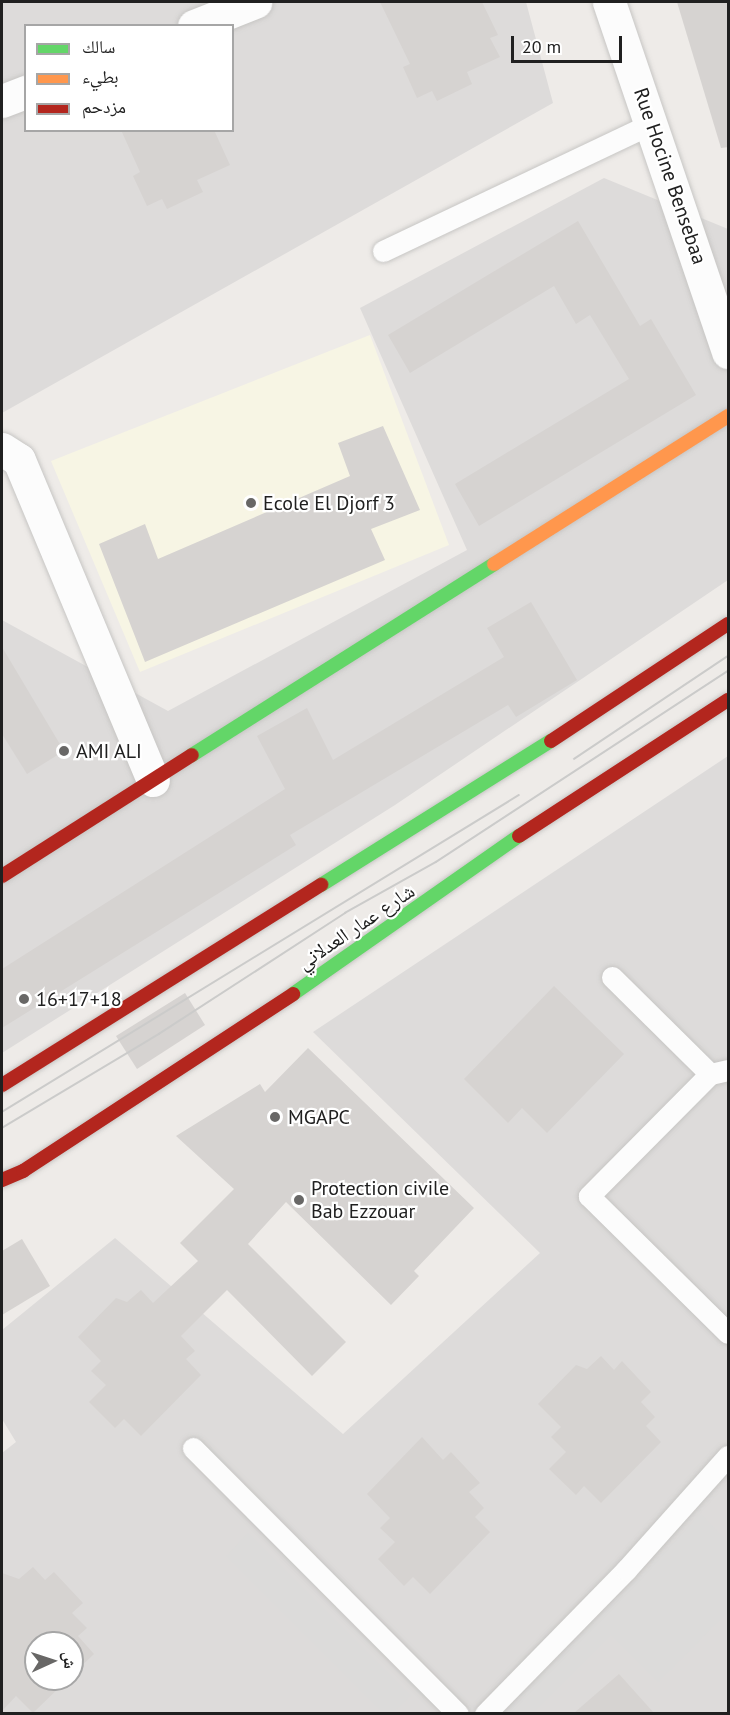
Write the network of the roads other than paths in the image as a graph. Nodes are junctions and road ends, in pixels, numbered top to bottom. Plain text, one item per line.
1 (255, 2) edge
2 (609, 2) edge
3 (199, 24) edge
4 (24, 93) edge
5 (2, 101) edge
6 (653, 123) junction
7 (383, 251) dead end
8 (729, 352) edge
9 (729, 416) edge
10 (2, 448) edge
11 (729, 624) edge
12 (729, 700) edge
13 (153, 780) junction
14 (2, 876) edge
15 (612, 977) dead end
16 (719, 1072) edge
17 (2, 1085) edge
18 (2, 1180) edge
19 (729, 1333) edge
20 (193, 1448) dead end
21 (729, 1456) edge
22 (458, 1713) edge
23 (485, 1713) edge

1 - 3 street
2 - 6 street, Rue Hocine Bensebaa
4 - 5 street
6 - 7 lane
6 - 8 street, Rue Hocine Bensebaa
9 - 13 main road
10 - 13 street
11 - 17 main road
12 - 18 main road, شارع عمار العدلاني
13 - 14 main road
15 - 16 lane
16 - 19 lane
20 - 22 lane
21 - 23 lane

